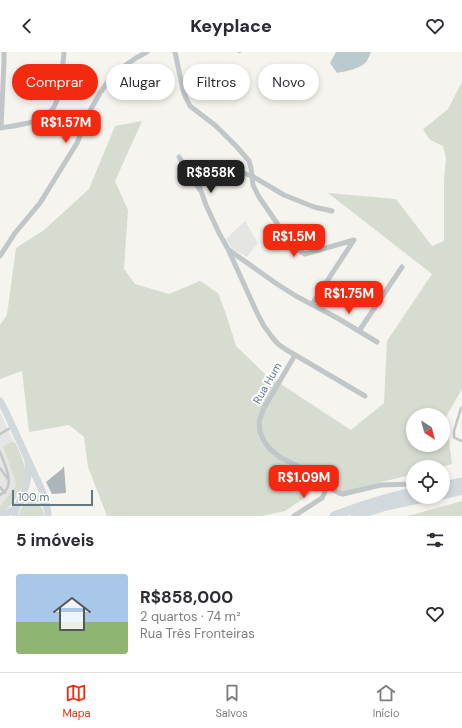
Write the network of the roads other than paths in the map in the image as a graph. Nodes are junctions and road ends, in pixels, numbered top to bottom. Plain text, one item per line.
1 (4, 52) edge
2 (64, 52) edge
3 (147, 52) edge
4 (176, 52) edge
5 (0, 128) edge
6 (179, 157) dead end
7 (252, 176) junction
8 (202, 195) junction
9 (332, 211) dead end
10 (228, 249) junction
11 (0, 256) edge
12 (402, 266) dead end
13 (312, 304) junction
14 (359, 331) junction
15 (377, 342) dead end
16 (295, 355) junction
17 (364, 396) dead end
18 (0, 401) edge
19 (461, 408) edge
20 (13, 427) junction
21 (0, 434) edge
22 (462, 441) edge
23 (0, 452) edge
24 (27, 459) junction
25 (0, 468) edge
26 (9, 481) junction
27 (406, 484) edge
28 (325, 485) junction
29 (450, 485) edge
30 (461, 485) edge
31 (0, 487) edge
32 (450, 491) edge
33 (5, 493) junction
34 (406, 494) edge
35 (0, 495) edge
36 (406, 501) edge
37 (18, 505) junction
38 (49, 513) edge
39 (2, 516) edge
40 (15, 516) edge
41 (294, 516) edge
42 (334, 516) edge
43 (355, 516) edge

1 - 5 street
2 - 5 street
3 - 11 street
4 - 7 street
6 - 8 street
7 - 8 street
7 - 9 street
7 - 13 street
8 - 10 street
10 - 13 street
10 - 16 street
12 - 14 street
13 - 14 street
14 - 15 street
16 - 17 street
16 - 28 street, Rua Hum
18 - 20 street
19 - 22 lane
20 - 21 lane
20 - 24 street
23 - 26 lane
24 - 37 street
24 - 38 street
25 - 26 lane
26 - 33 lane
27 - 28 street, Rua Hum
28 - 41 street
29 - 30 highway
30 - 32 highway
31 - 33 lane
33 - 35 lane
34 - 42 highway
36 - 43 highway
37 - 38 street
37 - 39 street
37 - 40 street

